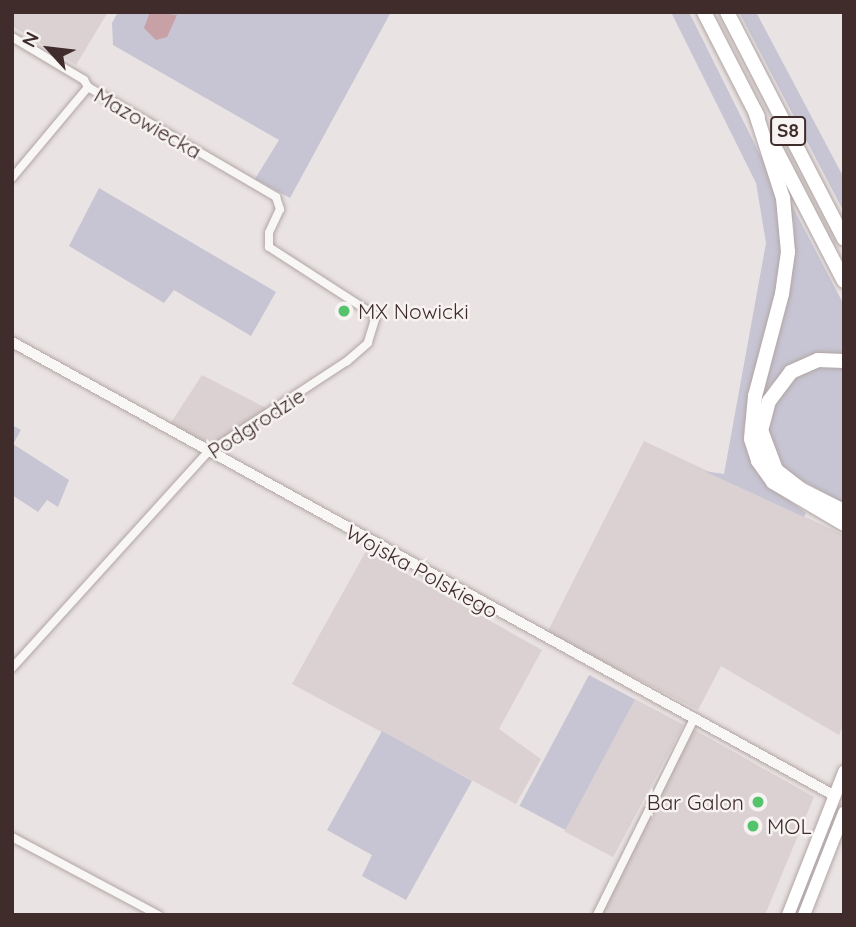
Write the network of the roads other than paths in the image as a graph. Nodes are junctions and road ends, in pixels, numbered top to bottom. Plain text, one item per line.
1 (704, 12) edge
2 (727, 12) edge
3 (12, 37) edge
4 (88, 87) junction
5 (755, 111) junction
6 (12, 178) edge
7 (275, 197) joint
8 (844, 239) edge
9 (844, 281) edge
10 (12, 342) edge
11 (844, 360) edge
12 (206, 453) junction
13 (844, 511) edge
14 (844, 524) edge
15 (12, 668) edge
16 (693, 721) junction
17 (844, 772) edge
18 (835, 796) junction
19 (844, 813) edge
20 (12, 837) edge
21 (158, 915) edge
22 (597, 915) edge
23 (789, 915) edge
24 (804, 915) edge

1 - 5 highway, S8
2 - 8 highway, S8
3 - 4 street
4 - 6 street, Mazowiecka
4 - 7 street, Mazowiecka
5 - 9 highway, S8
5 - 14 highway
7 - 12 street, Podgrodzie
10 - 12 street, Wojska Polskiego
11 - 13 highway
12 - 15 street, Podgrodzie
12 - 16 street, Wojska Polskiego
16 - 18 street, Wojska Polskiego
16 - 22 street
17 - 18 main road
18 - 23 main road
19 - 24 main road
20 - 21 street

